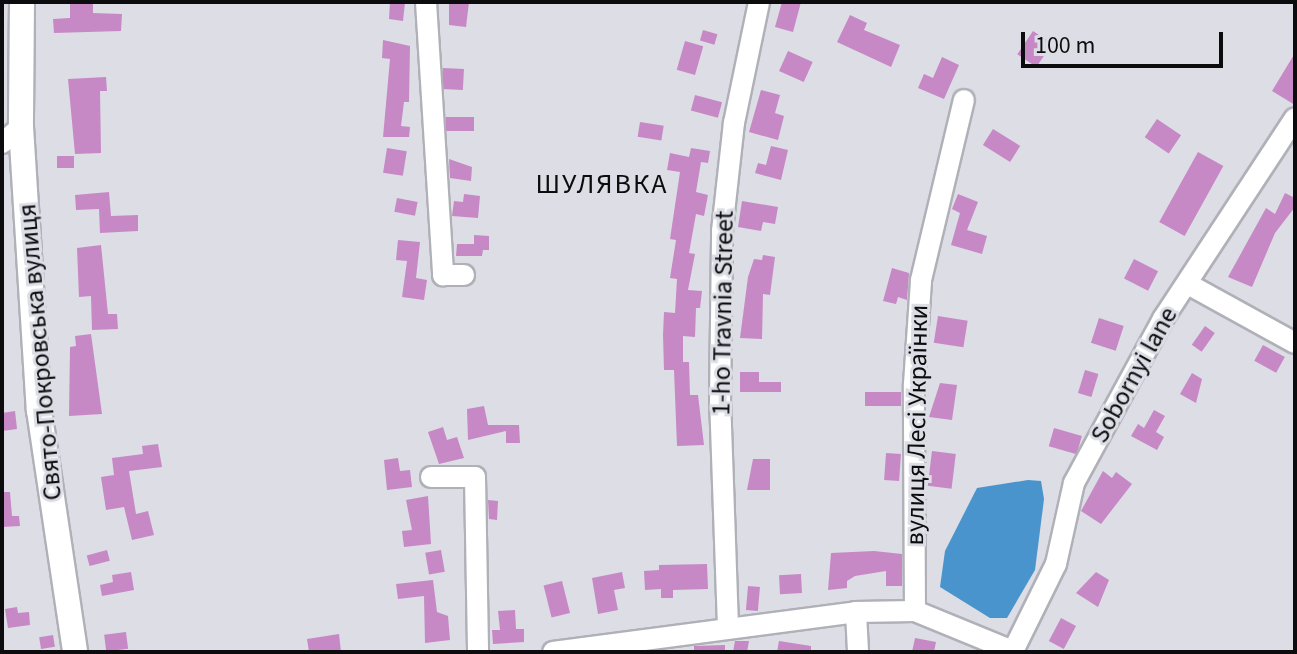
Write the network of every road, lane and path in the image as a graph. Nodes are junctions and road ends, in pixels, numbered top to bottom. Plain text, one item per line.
1 (22, 2) edge
2 (426, 2) edge
3 (759, 2) edge
4 (964, 100) dead end
5 (1295, 118) edge
6 (11, 135) edge
7 (464, 275) dead end
8 (1188, 284) junction
9 (1295, 343) edge
10 (431, 477) dead end
11 (915, 611) junction
12 (856, 612) junction
13 (728, 627) junction
14 (1014, 651) edge
15 (75, 652) edge
16 (478, 652) edge
17 (553, 652) edge
18 (858, 652) edge

1 - 6 main road, Свято-Покровська вулиця
2 - 7 street
3 - 13 street, 1-ho Travnia Street
4 - 11 street, вулиця Лесі Українки
5 - 8 street, Sobornyi lane
6 - 15 main road, Свято-Покровська вулиця
8 - 9 street
8 - 14 street, Sobornyi lane
10 - 16 street
11 - 12 street
11 - 14 street
12 - 13 street
12 - 18 street
13 - 17 street

